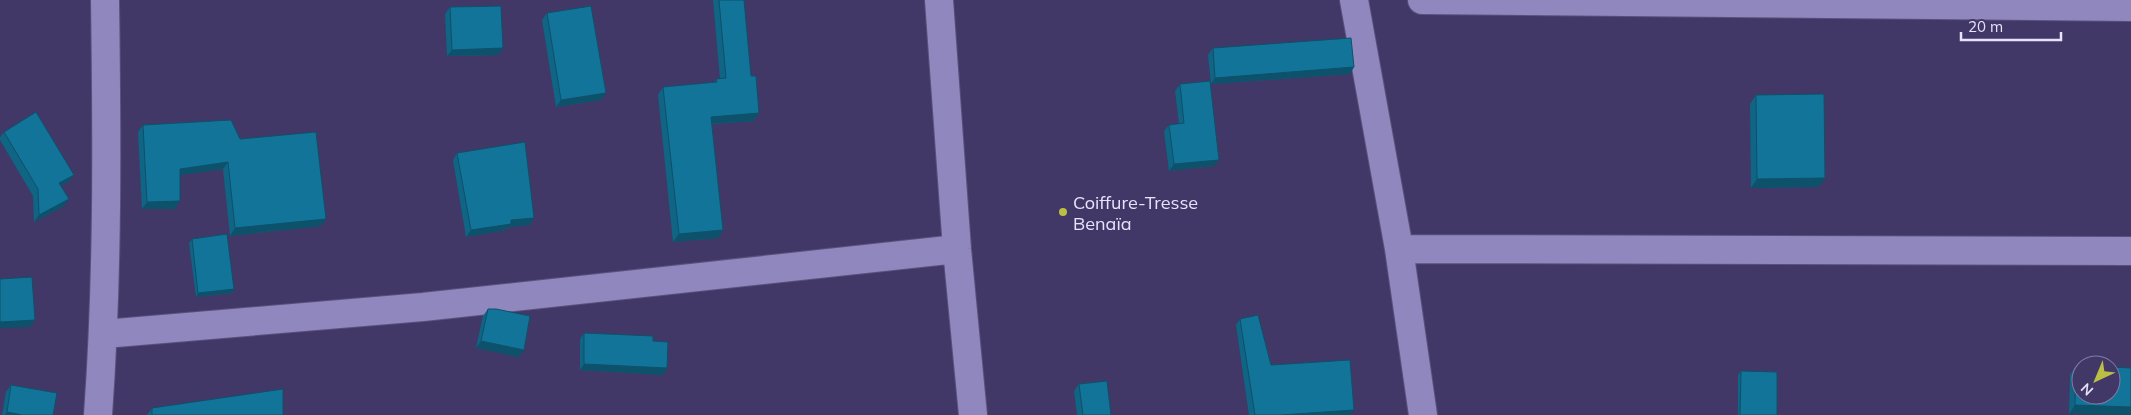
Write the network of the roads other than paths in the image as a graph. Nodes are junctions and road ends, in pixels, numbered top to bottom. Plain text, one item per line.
1 (105, 0) edge
2 (939, 0) edge
3 (1354, 0) edge
4 (1422, 0) edge
5 (2131, 7) edge
6 (957, 249) junction
7 (1399, 249) junction
8 (2131, 251) edge
9 (104, 334) junction
10 (98, 415) edge
11 (973, 415) edge
12 (1423, 415) edge

1 - 9 street
2 - 6 street
3 - 7 street
4 - 5 street
6 - 9 street
6 - 11 street
7 - 8 street
7 - 12 street
9 - 10 street

